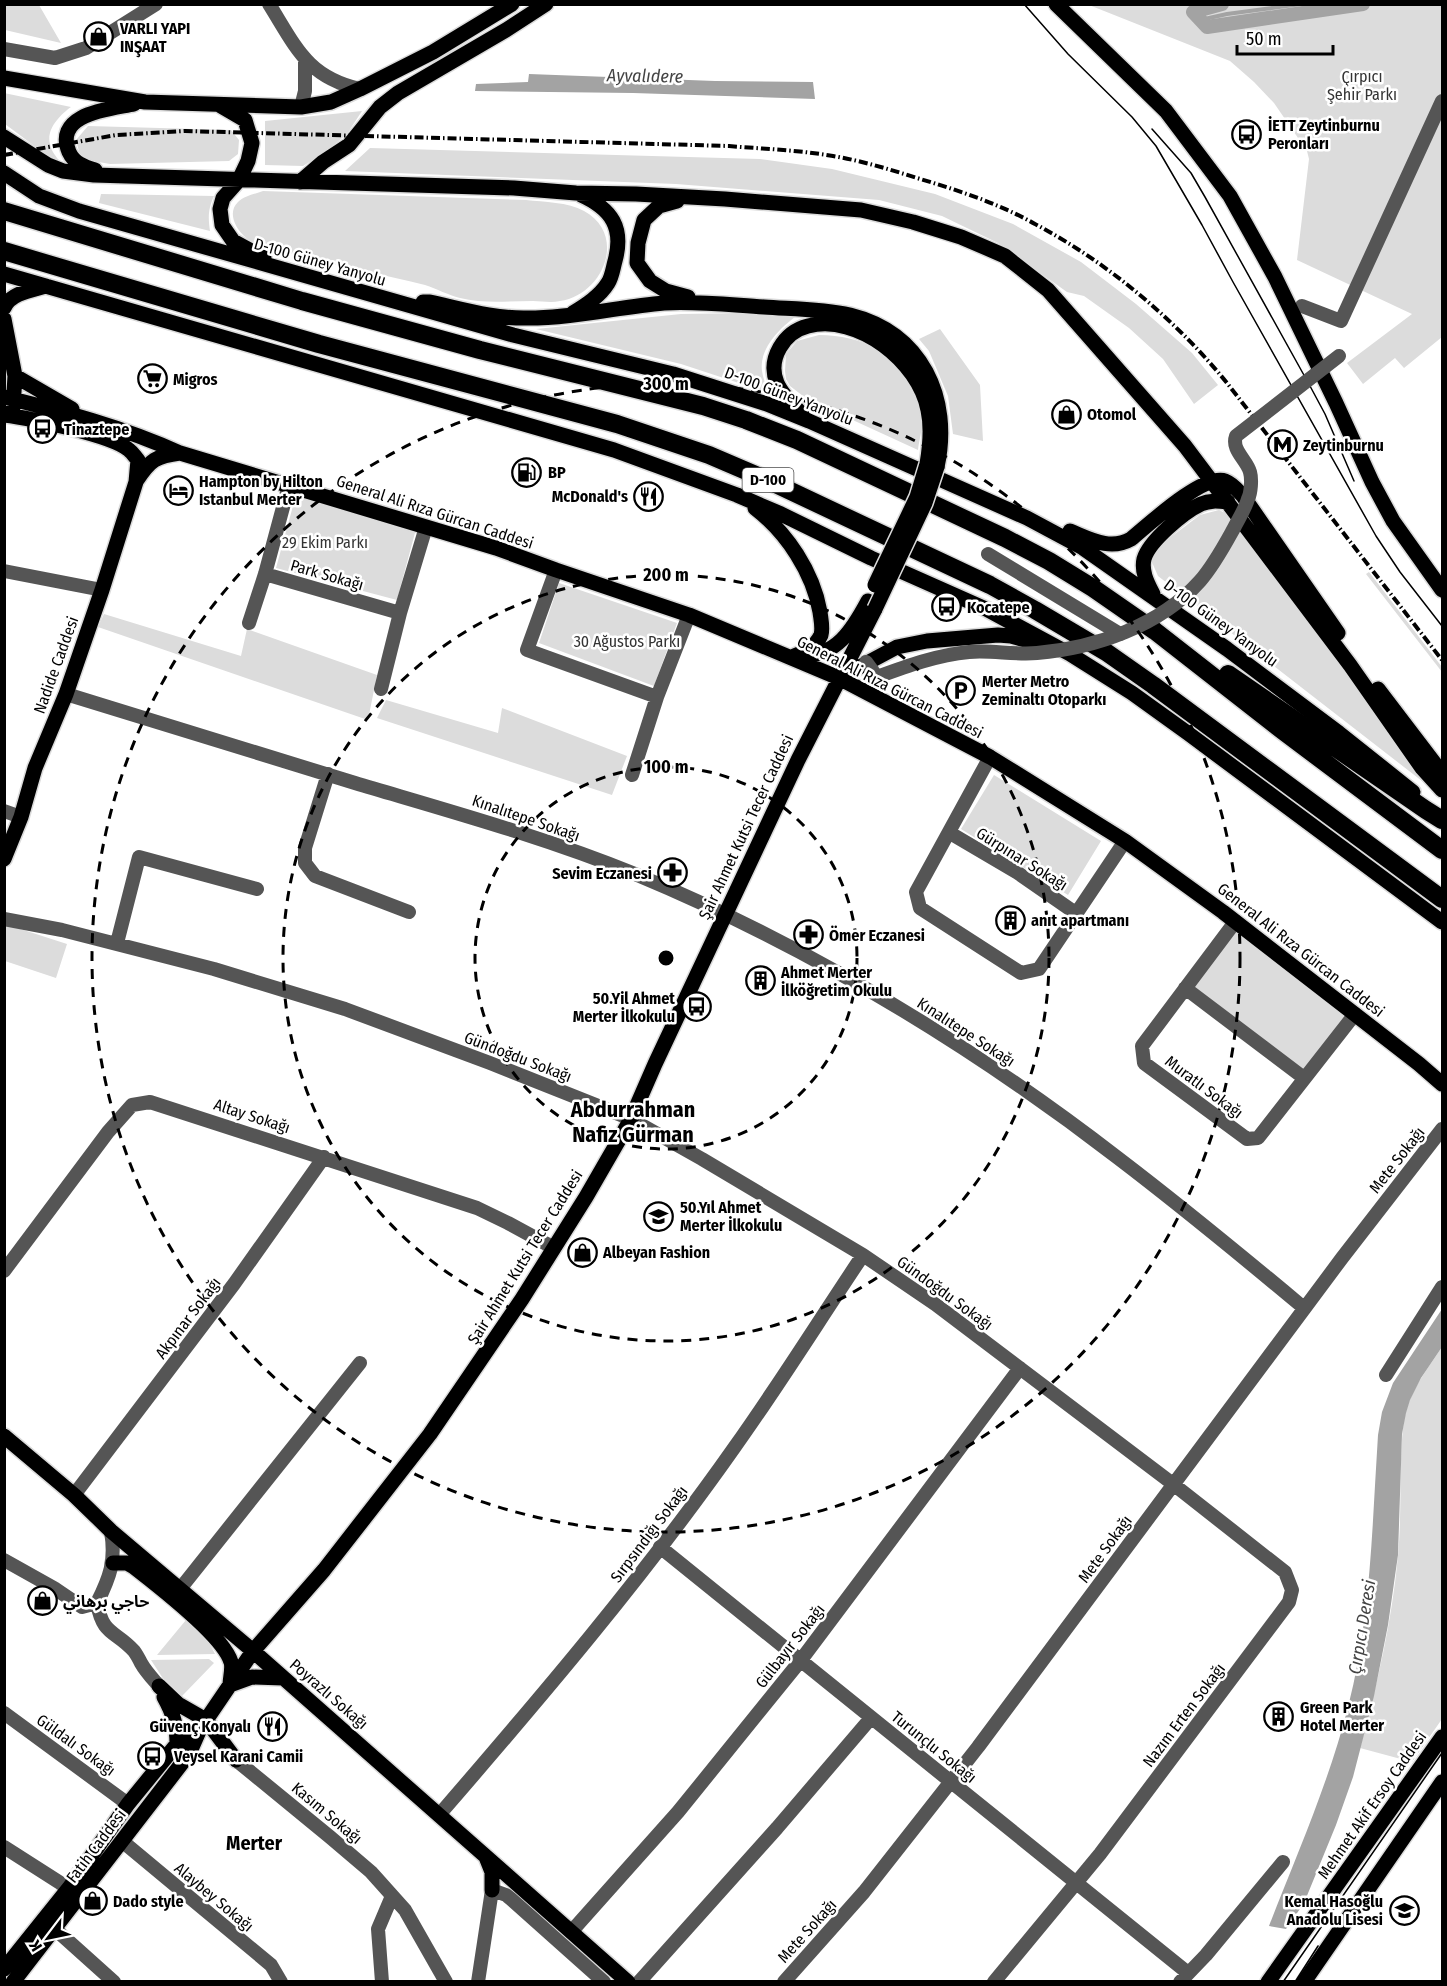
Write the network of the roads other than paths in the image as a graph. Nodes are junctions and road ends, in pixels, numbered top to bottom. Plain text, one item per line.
1 (156, 4) edge
2 (269, 4) edge
3 (512, 4) edge
4 (546, 4) edge
5 (1056, 4) edge
6 (4, 50) edge
7 (305, 60) junction
8 (4, 78) edge
9 (360, 89) junction
10 (1443, 101) edge
11 (145, 102) junction
12 (218, 104) junction
13 (301, 107) junction
14 (4, 137) edge
15 (4, 173) edge
16 (121, 175) junction
17 (239, 180) junction
18 (300, 182) junction
19 (576, 193) junction
20 (725, 199) junction
21 (4, 211) edge
22 (4, 251) edge
23 (290, 273) junction
24 (4, 274) edge
25 (46, 286) junction
26 (708, 303) junction
27 (402, 304) junction
28 (1302, 306) dead end
29 (4, 308) edge
30 (566, 317) junction
31 (4, 319) edge
32 (1339, 356) dead end
33 (15, 376) junction
34 (10, 399) edge
35 (8, 416) edge
36 (86, 417) junction
37 (809, 421) junction
38 (180, 453) junction
39 (932, 466) junction
40 (1211, 481) junction
41 (136, 482) junction
42 (289, 485) junction
43 (737, 495) junction
44 (1228, 502) junction
45 (1027, 518) junction
46 (426, 527) junction
47 (988, 554) dead end
48 (556, 570) junction
49 (4, 571) edge
50 (265, 574) junction
51 (102, 590) junction
52 (1443, 590) edge
53 (1155, 597) junction
54 (872, 605) junction
55 (400, 612) junction
56 (689, 615) junction
57 (249, 623) dead end
58 (1120, 634) junction
59 (1179, 649) junction
60 (1070, 654) junction
61 (792, 657) junction
62 (866, 662) junction
63 (839, 678) junction
64 (381, 689) dead end
65 (66, 694) junction
66 (657, 697) junction
67 (990, 757) junction
68 (1443, 773) edge
69 (328, 774) junction
70 (632, 775) dead end
71 (1443, 790) edge
72 (4, 812) edge
73 (21, 817) junction
74 (1443, 819) edge
75 (950, 833) junction
76 (1125, 841) junction
77 (1443, 850) edge
78 (4, 859) edge
79 (257, 889) dead end
80 (1443, 899) edge
81 (409, 912) dead end
82 (1077, 914) junction
83 (724, 915) junction
84 (4, 919) edge
85 (1235, 922) junction
86 (1443, 922) edge
87 (117, 943) junction
88 (1185, 988) junction
89 (1355, 1014) junction
90 (1304, 1078) junction
91 (1443, 1084) edge
92 (631, 1119) junction
93 (1443, 1129) edge
94 (324, 1157) junction
95 (554, 1248) junction
96 (863, 1255) junction
97 (4, 1271) edge
98 (1443, 1287) edge
99 (1304, 1308) junction
100 (360, 1363) dead end
101 (1020, 1368) junction
102 (1386, 1375) dead end
103 (4, 1436) edge
104 (1173, 1484) junction
105 (74, 1496) junction
106 (111, 1531) junction
107 (660, 1547) junction
108 (4, 1560) edge
109 (113, 1563) junction
110 (180, 1589) junction
111 (97, 1603) junction
112 (253, 1651) junction
113 (801, 1660) junction
114 (283, 1678) junction
115 (230, 1685) junction
116 (159, 1686) junction
117 (4, 1713) edge
118 (872, 1718) junction
119 (203, 1724) junction
120 (1443, 1737) edge
121 (177, 1744) junction
122 (236, 1760) joint
123 (951, 1782) junction
124 (1443, 1782) edge
125 (128, 1804) junction
126 (439, 1815) junction
127 (122, 1841) junction
128 (4, 1847) edge
129 (486, 1857) junction
130 (1283, 1862) dead end
131 (1076, 1883) junction
132 (519, 1885) junction
133 (492, 1890) junction
134 (75, 1892) junction
135 (392, 1896) junction
136 (56, 1929) junction
137 (572, 1932) junction
138 (4, 1969) edge
139 (1184, 1977) edge
140 (14, 1982) edge
141 (114, 1982) edge
142 (281, 1982) edge
143 (382, 1982) edge
144 (446, 1982) edge
145 (478, 1982) edge
146 (604, 1982) edge
147 (628, 1982) edge
148 (639, 1982) edge
149 (784, 1982) edge
150 (994, 1982) edge
151 (1268, 1982) edge
152 (1304, 1982) edge

1 - 6 street
2 - 7 street
3 - 9 main road
4 - 18 main road
5 - 52 main road
7 - 9 street
7 - 13 street
8 - 11 main road
9 - 13 main road
10 - 28 street
11 - 12 main road
11 - 16 main road
12 - 13 main road
12 - 17 main road
14 - 16 main road
15 - 23 main road, D-100 Güney Yanyolu
16 - 17 main road
17 - 18 main road
17 - 23 main road
18 - 19 main road
19 - 20 main road
19 - 30 main road
20 - 26 main road
20 - 40 main road
21 - 59 highway
22 - 80 highway, D-100
23 - 27 main road, D-100 Güney Yanyolu
24 - 25 main road
25 - 29 main road
25 - 43 main road
26 - 30 main road
26 - 39 main road
27 - 30 main road
27 - 37 main road, D-100 Güney Yanyolu
31 - 33 main road
32 - 58 street, bridge
33 - 34 main road
33 - 36 main road
34 - 35 main road
34 - 36 main road, General Ali Rıza Gürcan Caddesi
35 - 41 main road
36 - 38 main road, General Ali Rıza Gürcan Caddesi
37 - 39 main road
37 - 45 main road, D-100 Güney Yanyolu
38 - 41 main road
38 - 42 main road, General Ali Rıza Gürcan Caddesi
39 - 54 main road, bridge
40 - 44 main road
40 - 45 main road
40 - 68 main road
41 - 51 main road, Nadide Caddesi
42 - 46 main road, General Ali Rıza Gürcan Caddesi
42 - 50 street, Park Sokağı
43 - 60 main road
43 - 61 main road
44 - 53 main road
44 - 71 main road
45 - 53 main road, D-100 Güney Yanyolu
46 - 48 main road, General Ali Rıza Gürcan Caddesi
46 - 55 street
47 - 58 street
48 - 56 main road, General Ali Rıza Gürcan Caddesi
48 - 66 street
49 - 51 street
50 - 55 street, Park Sokağı
50 - 57 street
51 - 65 main road, Nadide Caddesi
53 - 74 main road, D-100 Güney Yanyolu
54 - 61 main road
54 - 63 main road, Şair Ahmet Kutsi Tecer Caddesi
55 - 64 street
56 - 61 main road, General Ali Rıza Gürcan Caddesi
56 - 66 street
58 - 62 street, bridge
59 - 74 highway
59 - 77 highway
60 - 62 main road
60 - 86 main road
61 - 63 main road, General Ali Rıza Gürcan Caddesi
62 - 63 main road
63 - 67 main road, General Ali Rıza Gürcan Caddesi
63 - 83 main road, Şair Ahmet Kutsi Tecer Caddesi
65 - 69 street, Kınalıtepe Sokağı
65 - 73 main road, Nadide Caddesi
66 - 70 street
67 - 75 street, Gürpınar Sokağı
67 - 76 main road, General Ali Rıza Gürcan Caddesi
69 - 81 street
69 - 83 street, Kınalıtepe Sokağı
72 - 73 street
73 - 78 main road, Nadide Caddesi
75 - 82 street, Gürpınar Sokağı
75 - 82 street, Gürpınar Sokağı
76 - 82 street, Gürpınar Sokağı
76 - 85 main road, General Ali Rıza Gürcan Caddesi
79 - 87 street
83 - 92 main road, Şair Ahmet Kutsi Tecer Caddesi
83 - 99 street, Kınalıtepe Sokağı
84 - 87 street, Gündoğdu Sokağı
85 - 88 street, Muratlı Sokağı
85 - 89 main road, General Ali Rıza Gürcan Caddesi
87 - 92 street, Gündoğdu Sokağı
88 - 90 street
88 - 90 street, Muratlı Sokağı
89 - 90 street, Muratlı Sokağı
89 - 91 main road, General Ali Rıza Gürcan Caddesi
92 - 95 main road, Şair Ahmet Kutsi Tecer Caddesi
92 - 96 street, Gündoğdu Sokağı
93 - 99 street, Mete Sokağı
94 - 95 street, Altay Sokağı
94 - 97 street, Altay Sokağı
94 - 105 street, Akpınar Sokağı
95 - 112 main road, Şair Ahmet Kutsi Tecer Caddesi
96 - 101 street, Gündoğdu Sokağı
96 - 107 street, Sırpsındığı Sokağı
98 - 102 street
99 - 104 street, Mete Sokağı
100 - 110 street
101 - 104 street, Gündoğdu Sokağı
101 - 113 street, Gülbayır Sokağı
103 - 105 main road, Poyrazlı Sokağı
104 - 123 street, Mete Sokağı
104 - 131 street, Nazım Erten Sokağı
105 - 106 main road, Poyrazlı Sokağı
106 - 109 street
106 - 110 main road, Poyrazlı Sokağı
107 - 113 street, Turunçlu Sokağı
107 - 126 street, Sırpsındığı Sokağı
108 - 111 street
109 - 111 street
109 - 115 main road
110 - 112 main road, Poyrazlı Sokağı
111 - 116 street
112 - 114 main road, Poyrazlı Sokağı
112 - 115 main road, Fatih Caddesi
113 - 118 street, Turunçlu Sokağı
113 - 137 street, Gülbayır Sokağı
114 - 115 main road
114 - 126 main road, Poyrazlı Sokağı
115 - 119 main road, Fatih Caddesi
116 - 119 main road
116 - 121 main road
117 - 125 street, Güldalı Sokağı
118 - 123 street, Turunçlu Sokağı
118 - 148 street
119 - 121 main road, Fatih Caddesi
119 - 122 main road
119 - 127 main road, Fatih Caddesi
120 - 151 main road, Mehmet Akif Ersoy Caddesi
121 - 125 main road, Fatih Caddesi
122 - 135 street, Kasım Sokağı
123 - 131 street, Turunçlu Sokağı
123 - 149 street, Mete Sokağı
124 - 152 main road
125 - 134 main road, Fatih Caddesi
126 - 129 main road, Poyrazlı Sokağı
127 - 134 main road, Fatih Caddesi
127 - 142 street, Alaybey Sokağı
128 - 134 street
129 - 132 main road, Poyrazlı Sokağı
129 - 133 main road
130 - 139 street, Turunçlu Sokağı
131 - 139 street, Turunçlu Sokağı
131 - 150 street, Nazım Erten Sokağı
132 - 133 main road
132 - 137 main road, Poyrazlı Sokağı
133 - 145 street
133 - 146 street
134 - 136 main road, Fatih Caddesi
134 - 138 main road, Fatih Caddesi
135 - 143 street
135 - 144 street, Kasım Sokağı
136 - 140 main road, Fatih Caddesi
136 - 141 street
137 - 147 main road, Poyrazlı Sokağı

